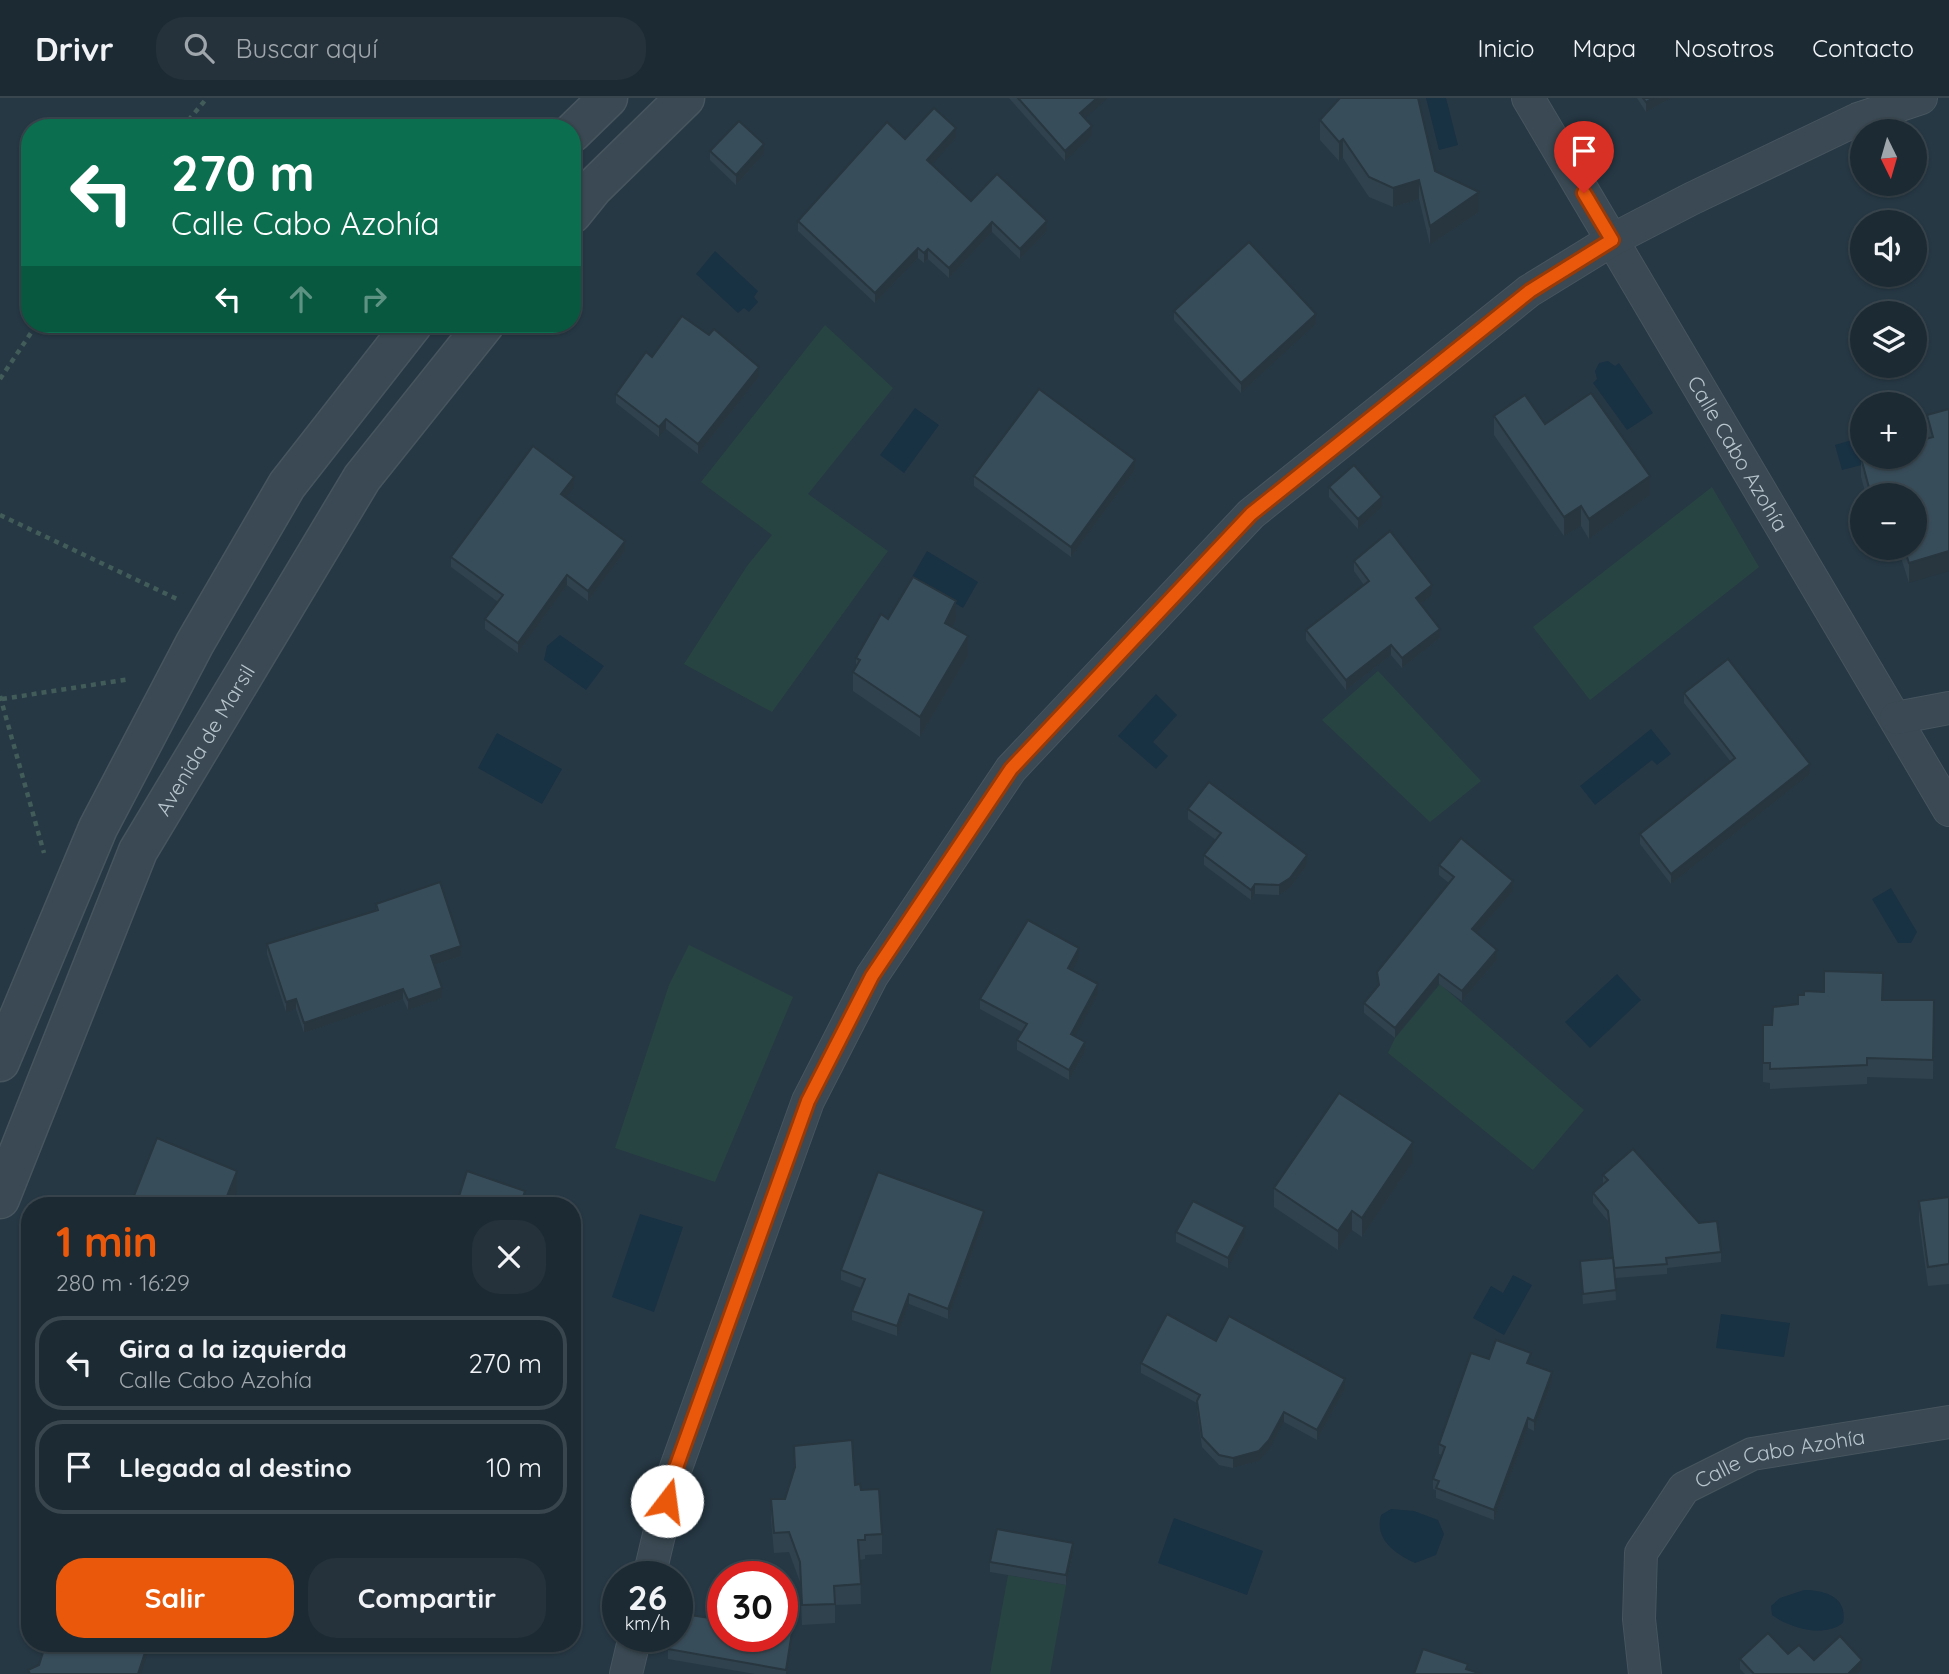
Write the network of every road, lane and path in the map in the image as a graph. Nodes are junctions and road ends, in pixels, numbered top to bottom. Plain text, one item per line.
1 (207, 98) edge
2 (608, 98) edge
3 (685, 98) edge
4 (1528, 98) edge
5 (1920, 98) edge
6 (190, 119) edge
7 (581, 124) edge
8 (581, 203) edge
9 (1612, 240) junction
10 (31, 333) edge
11 (406, 333) edge
12 (478, 333) edge
13 (0, 379) edge
14 (0, 515) edge
15 (212, 614) junction
16 (180, 672) junction
17 (1, 698) edge
18 (1949, 708) edge
19 (1896, 718) junction
20 (1949, 810) edge
21 (61, 914) junction
22 (0, 1062) edge
23 (0, 1199) edge
24 (1949, 1422) edge
25 (653, 1561) edge
26 (631, 1652) edge
27 (626, 1674) edge
28 (1645, 1674) edge

1 - 6 path
2 - 7 street
3 - 8 street
4 - 9 street, Calle Cabo Azohía
5 - 9 street
9 - 19 street, Calle Cabo Azohía
9 - 25 street
10 - 13 path
11 - 15 street
12 - 23 street, Avenida de Marsil
14 - 15 path
15 - 16 street
16 - 17 path
16 - 21 street
17 - 21 path
18 - 19 street
19 - 20 street, Calle Cabo Azohía
21 - 22 street
24 - 28 street, Calle Cabo Azohía
26 - 27 street

